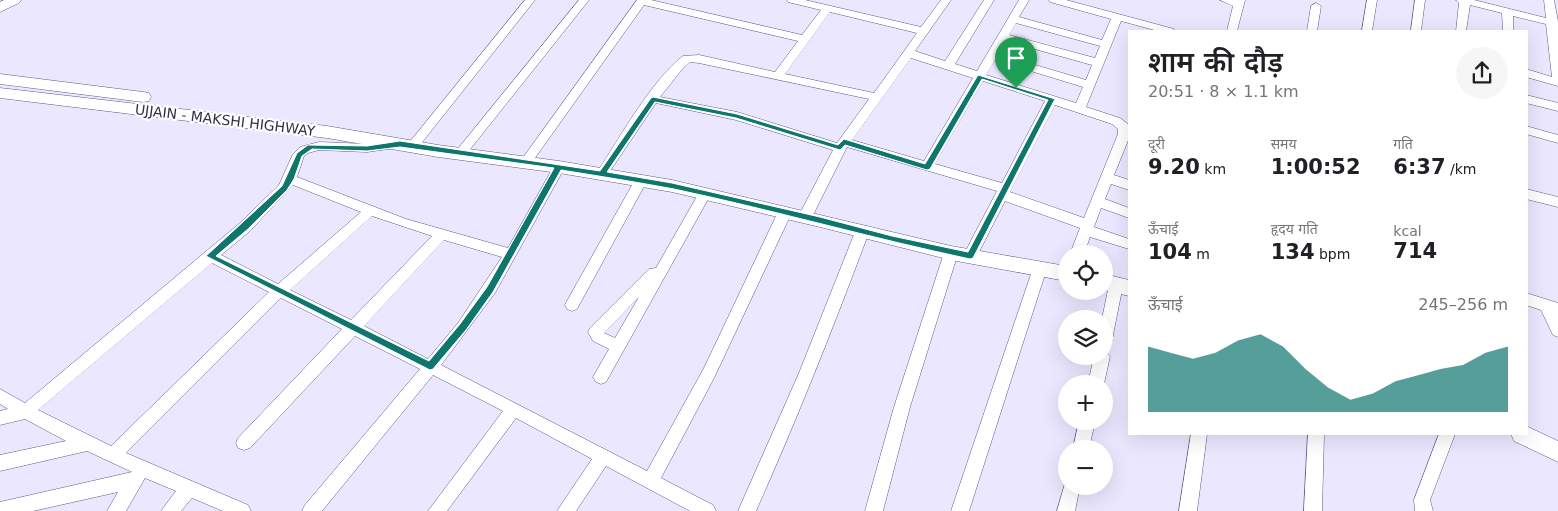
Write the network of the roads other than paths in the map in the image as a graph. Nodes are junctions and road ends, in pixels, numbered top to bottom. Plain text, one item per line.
1 (14, 0) edge
2 (530, 0) edge
3 (584, 0) edge
4 (642, 0) edge
5 (792, 0) edge
6 (946, 0) edge
7 (989, 0) edge
8 (1024, 0) edge
9 (1054, 0) edge
10 (1225, 0) edge
11 (1372, 0) edge
12 (1420, 0) edge
13 (1464, 0) edge
14 (1550, 1) edge
15 (1240, 2) edge
16 (1088, 4) edge
17 (1316, 6) dead end
18 (0, 8) edge
19 (828, 8) junction
20 (1507, 12) junction
21 (1118, 17) junction
22 (1015, 18) junction
23 (1555, 24) edge
24 (1166, 30) edge
25 (1232, 30) edge
26 (1312, 30) edge
27 (1367, 30) edge
28 (1416, 30) edge
29 (1461, 30) edge
30 (1508, 30) edge
31 (923, 31) junction
32 (1004, 37) junction
33 (804, 39) junction
34 (1106, 44) junction
35 (908, 53) junction
36 (992, 56) junction
37 (1098, 63) junction
38 (948, 66) junction
39 (1528, 73) edge
40 (778, 76) junction
41 (980, 77) junction
42 (0, 79) edge
43 (1558, 80) edge
44 (1089, 85) junction
45 (0, 93) edge
46 (876, 98) junction
47 (653, 99) junction
48 (1052, 99) junction
49 (1528, 100) edge
50 (1080, 108) junction
51 (1558, 108) edge
52 (1528, 131) edge
53 (1558, 139) edge
54 (379, 140) junction
55 (406, 145) junction
56 (842, 145) junction
57 (460, 154) junction
58 (526, 162) junction
59 (559, 166) junction
60 (927, 167) junction
61 (602, 174) junction
62 (1108, 178) junction
63 (290, 179) junction
64 (641, 181) junction
65 (1128, 185) edge
66 (1004, 192) junction
67 (704, 194) junction
68 (1528, 194) edge
69 (1097, 201) junction
70 (1558, 202) edge
71 (370, 211) junction
72 (785, 212) junction
73 (1128, 213) edge
74 (805, 218) junction
75 (1087, 227) junction
76 (862, 232) junction
77 (441, 235) junction
78 (1128, 244) edge
79 (1081, 245) edge
80 (951, 253) junction
81 (511, 254) junction
82 (210, 256) junction
83 (970, 256) junction
84 (666, 260) junction
85 (1040, 268) junction
86 (1058, 272) edge
87 (1116, 285) edge
88 (279, 291) junction
89 (1528, 300) edge
90 (572, 306) dead end
91 (1553, 307) edge
92 (1111, 310) edge
93 (352, 328) junction
94 (1558, 332) edge
95 (618, 346) junction
96 (430, 366) junction
97 (601, 378) dead end
98 (0, 396) edge
99 (514, 409) junction
100 (25, 412) junction
101 (0, 418) edge
102 (1199, 435) edge
103 (1316, 435) edge
104 (1447, 435) edge
105 (1524, 435) edge
106 (90, 443) junction
107 (244, 443) dead end
108 (1558, 452) edge
109 (114, 454) junction
110 (603, 456) junction
111 (0, 463) edge
112 (146, 468) junction
113 (134, 481) junction
114 (650, 482) junction
115 (190, 488) junction
116 (1070, 495) edge
117 (695, 508) edge
118 (233, 509) edge
119 (0, 510) edge
120 (116, 511) edge
121 (170, 511) edge
122 (311, 511) edge
123 (437, 511) edge
124 (566, 511) edge
125 (746, 511) edge
126 (874, 511) edge
127 (960, 511) edge
128 (1066, 511) edge
129 (1188, 511) edge
130 (1313, 511) edge
131 (1424, 511) edge

1 - 18 main road
2 - 55 street
3 - 57 street
4 - 33 street
4 - 58 street
5 - 19 street
6 - 31 street
7 - 38 street
8 - 22 street
9 - 16 street
10 - 15 street
11 - 27 street
12 - 28 street
13 - 20 street
13 - 29 street
14 - 23 street
15 - 25 street
16 - 21 street
17 - 26 street
19 - 31 street
19 - 33 street
20 - 23 street
20 - 30 street
21 - 24 street
21 - 34 street
22 - 32 street
22 - 34 street
23 - 43 street
31 - 35 street
32 - 36 street
32 - 37 street
33 - 40 street
34 - 37 street
35 - 38 street
35 - 46 street
36 - 41 street
36 - 44 street
37 - 44 street
38 - 41 street
39 - 43 street
40 - 46 street
40 - 47 street
41 - 48 street
41 - 60 street
42 - 54 main road
44 - 50 street
45 - 54 main road, UJJAIN - MAKSHI HIGHWAY
46 - 56 street
47 - 56 street
47 - 61 street
48 - 50 street
48 - 66 street
49 - 51 street
50 - 62 street
52 - 53 street
54 - 55 main road, UJJAIN - MAKSHI HIGHWAY
55 - 57 main road, UJJAIN - MAKSHI HIGHWAY
55 - 63 street
56 - 60 street
56 - 74 street
57 - 58 main road, UJJAIN - MAKSHI HIGHWAY
58 - 59 main road, UJJAIN - MAKSHI HIGHWAY
59 - 61 main road, UJJAIN - MAKSHI HIGHWAY
59 - 81 street
60 - 66 street
61 - 64 main road, UJJAIN - MAKSHI HIGHWAY
62 - 65 street
62 - 69 street
63 - 71 street
63 - 82 street
64 - 67 main road, UJJAIN - MAKSHI HIGHWAY
64 - 90 street
66 - 75 street
66 - 83 street
67 - 72 main road, UJJAIN - MAKSHI HIGHWAY
67 - 84 street
68 - 70 street
69 - 73 street
69 - 75 street
71 - 77 street
71 - 88 street
72 - 74 main road, UJJAIN - MAKSHI HIGHWAY
72 - 114 street
74 - 76 main road, UJJAIN - MAKSHI HIGHWAY
75 - 78 street
75 - 79 street
76 - 80 main road, UJJAIN - MAKSHI HIGHWAY
76 - 125 street
77 - 81 street
77 - 93 street
80 - 83 main road, UJJAIN - MAKSHI HIGHWAY
80 - 126 street
81 - 96 street
82 - 88 street
82 - 100 street
83 - 85 main road, UJJAIN - MAKSHI HIGHWAY
84 - 95 street
84 - 95 street
85 - 86 main road, UJJAIN - MAKSHI HIGHWAY
85 - 127 street
87 - 92 street
88 - 93 street
88 - 109 street
89 - 91 street
91 - 94 street
93 - 96 street
93 - 107 street
95 - 97 street
96 - 99 street
96 - 122 street
98 - 100 street
99 - 110 street
99 - 123 street
100 - 101 street
100 - 106 street
102 - 129 street
103 - 130 street
104 - 131 street
105 - 108 main road
106 - 109 street
106 - 111 street
109 - 112 street
110 - 114 street
110 - 124 street
112 - 113 street
112 - 115 street
113 - 119 street
113 - 120 street
114 - 117 street
115 - 118 street
115 - 121 street
116 - 128 street

